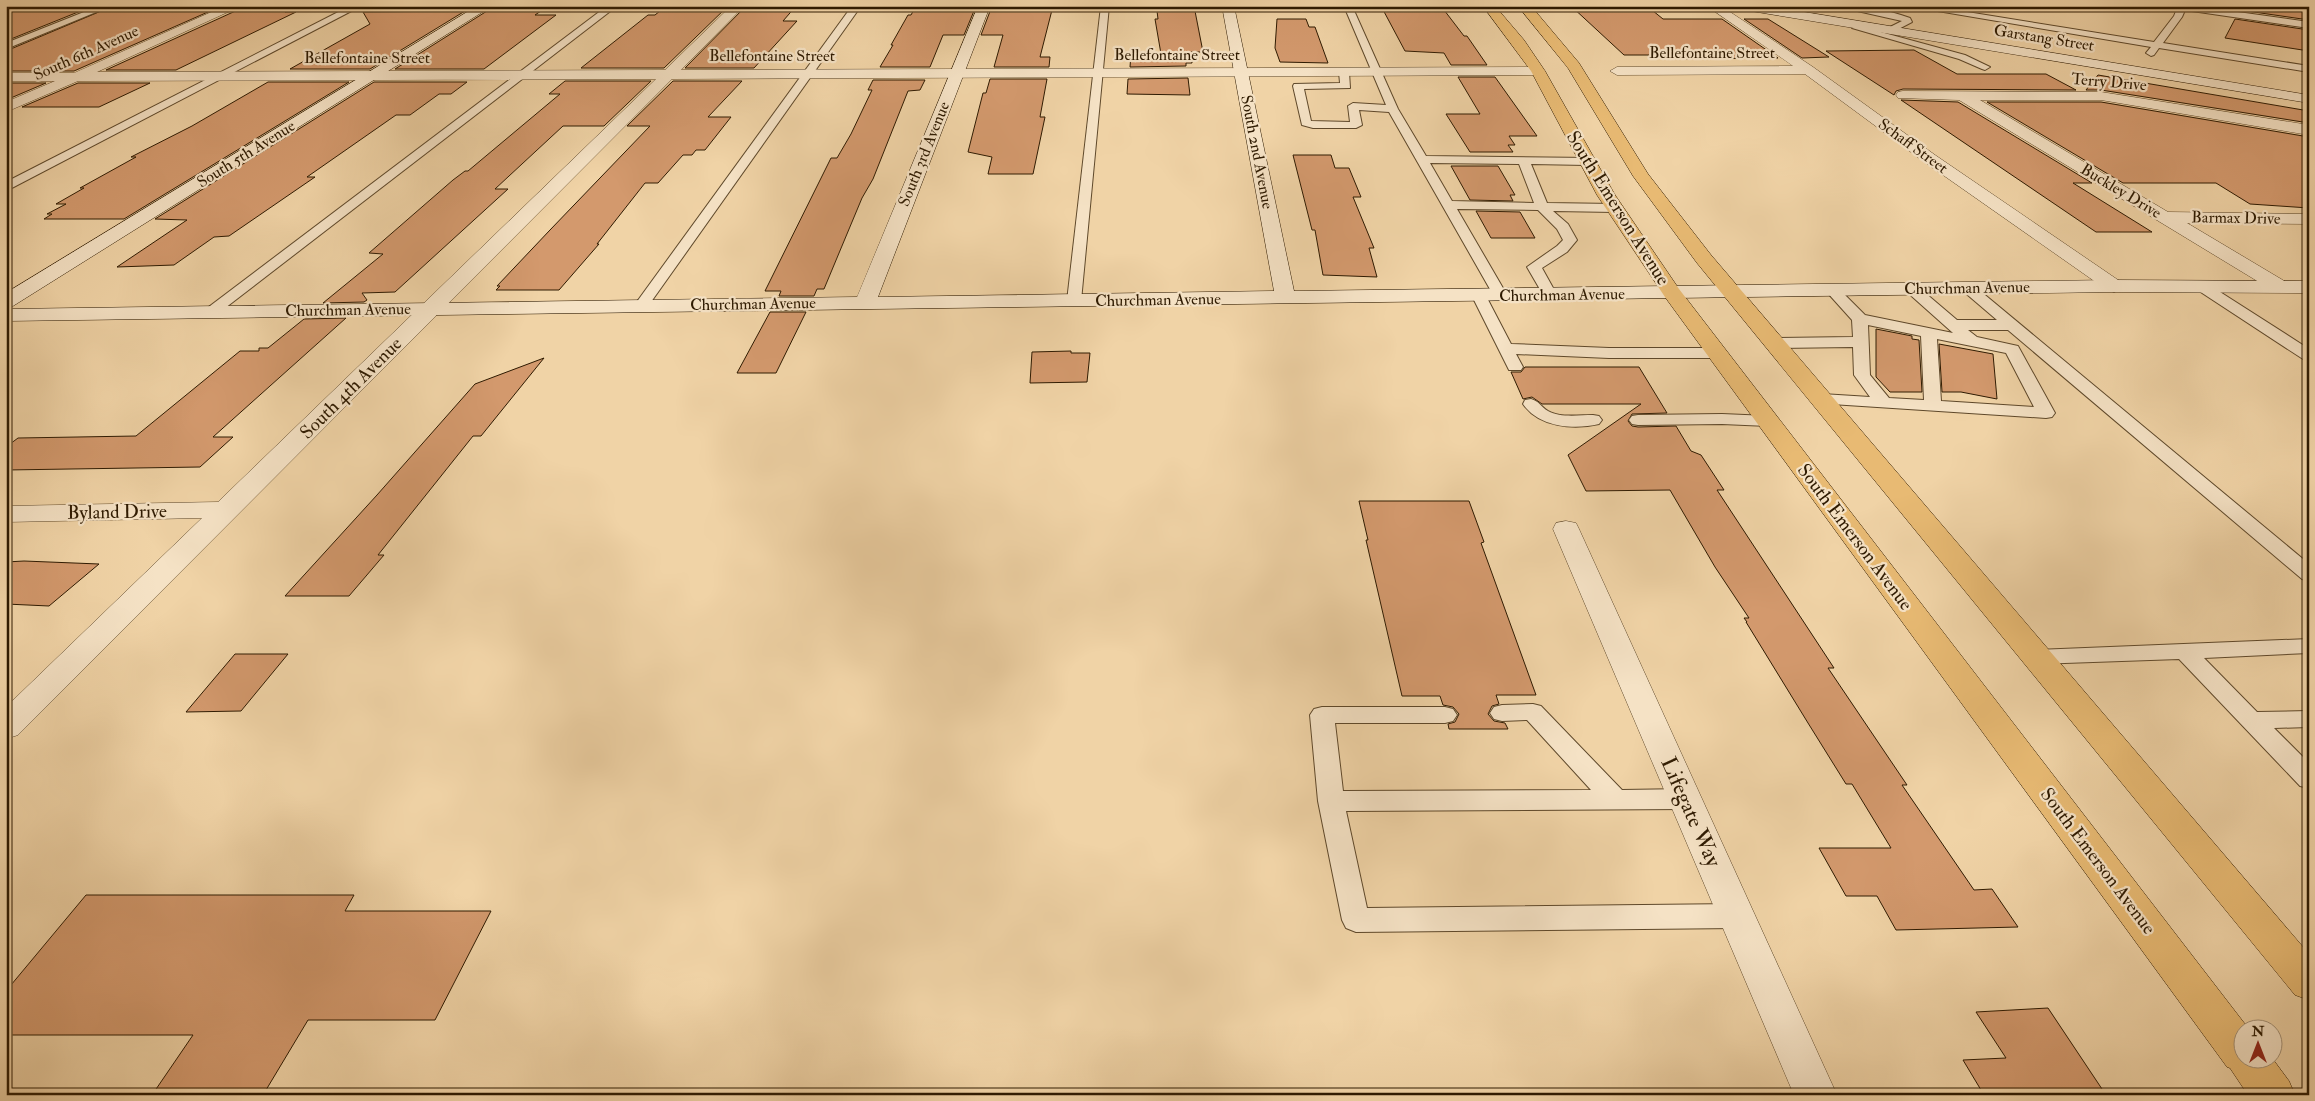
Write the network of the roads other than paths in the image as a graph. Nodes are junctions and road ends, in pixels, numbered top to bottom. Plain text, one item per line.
1 (107, 6) edge
2 (234, 6) edge
3 (357, 6) edge
4 (486, 6) edge
5 (613, 6) edge
6 (738, 6) edge
7 (857, 6) edge
8 (984, 6) edge
9 (1105, 6) edge
10 (1228, 6) edge
11 (1348, 6) edge
12 (1489, 6) edge
13 (1524, 6) edge
14 (1712, 6) edge
15 (1745, 6) edge
16 (1839, 6) edge
17 (1912, 6) edge
18 (2178, 6) edge
19 (2182, 7) edge
20 (1925, 8) junction
21 (1910, 19) junction
22 (2309, 25) edge
23 (1863, 26) junction
24 (1892, 30) junction
25 (1973, 44) junction
26 (2158, 45) junction
27 (6, 46) edge
28 (1947, 53) junction
29 (1985, 67) dead end
30 (2309, 69) edge
31 (1808, 70) junction
32 (1538, 71) junction
33 (1617, 71) dead end
34 (2140, 71) junction
35 (957, 72) junction
36 (1098, 72) junction
37 (1241, 72) junction
38 (1344, 72) junction
39 (1379, 72) junction
40 (809, 73) junction
41 (523, 74) junction
42 (670, 74) junction
43 (374, 75) junction
44 (77, 76) junction
45 (222, 76) junction
46 (6, 77) edge
47 (1903, 95) dead end
48 (1962, 95) junction
49 (2309, 99) edge
50 (6, 108) edge
51 (1393, 109) junction
52 (2309, 130) edge
53 (1422, 159) junction
54 (1524, 160) junction
55 (1587, 161) junction
56 (6, 187) edge
57 (1448, 205) junction
58 (1542, 207) junction
59 (1615, 208) junction
60 (2163, 217) junction
61 (2309, 219) edge
62 (2114, 286) junction
63 (2200, 286) junction
64 (2279, 286) junction
65 (2309, 287) edge
66 (1968, 288) junction
67 (1912, 289) junction
68 (1832, 290) junction
69 (1733, 292) junction
70 (1672, 294) junction
71 (1550, 295) junction
72 (1479, 296) junction
73 (1500, 296) junction
74 (1286, 298) junction
75 (1074, 301) junction
76 (6, 302) edge
77 (865, 303) junction
78 (641, 306) junction
79 (431, 309) junction
80 (211, 312) junction
81 (6, 315) edge
82 (1860, 319) junction
83 (1954, 325) junction
84 (2011, 325) junction
85 (1929, 333) junction
86 (1972, 341) junction
87 (1776, 343) junction
88 (1912, 348) dead end
89 (1504, 349) junction
90 (1930, 351) junction
91 (1717, 353) junction
92 (1868, 354) junction
93 (2309, 356) edge
94 (1515, 367) dead end
95 (1913, 372) dead end
96 (1931, 375) junction
97 (1822, 399) junction
98 (1884, 402) junction
99 (1531, 404) dead end
100 (1933, 405) junction
101 (1593, 420) dead end
102 (1638, 420) dead end
103 (1768, 421) junction
104 (228, 510) junction
105 (6, 514) edge
106 (1566, 529) dead end
107 (2309, 575) edge
108 (2309, 646) edge
109 (2184, 651) junction
110 (2036, 657) junction
111 (1502, 713) dead end
112 (1445, 715) dead end
113 (2309, 719) edge
114 (2251, 720) junction
115 (6, 727) edge
116 (2309, 779) edge
117 (1615, 799) junction
118 (1686, 799) junction
119 (1331, 801) junction
120 (1737, 916) junction
121 (2309, 983) edge
122 (2232, 1040) edge
123 (2254, 1068) edge
124 (1816, 1095) edge
125 (2274, 1095) edge

1 - 27 lane
2 - 44 street, South 6th Avenue
3 - 45 lane
4 - 43 street, South 5th Avenue
5 - 41 lane
6 - 42 street, South 4th Avenue
7 - 40 lane
8 - 35 street, South 3rd Avenue
9 - 36 lane
10 - 37 street, South 2nd Avenue
11 - 39 lane
12 - 32 main road, South Emerson Avenue
13 - 69 main road, South Emerson Avenue
14 - 31 street, Schaff Street
15 - 23 street, Garstang Street
16 - 21 lane
17 - 20 lane
18 - 19 lane
19 - 22 lane
19 - 26 lane
20 - 21 lane
20 - 26 lane
21 - 24 lane
23 - 24 street, Garstang Street
23 - 28 lane
24 - 25 street, Garstang Street
25 - 28 lane
25 - 34 street, Garstang Street
26 - 30 lane
26 - 34 lane
28 - 29 lane
31 - 33 street, Bellefontaine Street
31 - 62 street, Schaff Street
32 - 39 street, Bellefontaine Street
32 - 55 main road, South Emerson Avenue
34 - 49 street, Garstang Street
35 - 36 street, Bellefontaine Street
35 - 40 street, Bellefontaine Street
35 - 77 street, South 3rd Avenue
36 - 37 street, Bellefontaine Street
36 - 75 lane
37 - 38 street, Bellefontaine Street
37 - 74 street, South 2nd Avenue
38 - 39 street, Bellefontaine Street
38 - 51 lane
39 - 51 lane
40 - 42 street, Bellefontaine Street
40 - 78 lane
41 - 42 street, Bellefontaine Street
41 - 43 street, Bellefontaine Street
41 - 80 lane
42 - 79 street, South 4th Avenue
43 - 45 street, Bellefontaine Street
43 - 76 street, South 5th Avenue
44 - 45 street, Bellefontaine Street
44 - 46 street, Bellefontaine Street
44 - 50 street, South 6th Avenue
45 - 56 lane
47 - 48 street, Terry Drive
48 - 52 street, Terry Drive
48 - 60 street, Buckley Drive
51 - 53 lane
53 - 54 lane
53 - 57 lane
54 - 55 lane
54 - 58 lane
55 - 59 main road, South Emerson Avenue
57 - 58 lane
57 - 73 lane
58 - 59 lane
58 - 71 lane
59 - 70 main road, South Emerson Avenue
60 - 61 street, Barmax Drive
60 - 64 street, Buckley Drive
62 - 63 street, Churchman Avenue
62 - 66 street, Churchman Avenue
63 - 64 street, Churchman Avenue
63 - 93 lane
64 - 65 street, Churchman Avenue
66 - 67 street, Churchman Avenue
66 - 84 lane
67 - 68 street, Churchman Avenue
67 - 83 lane
68 - 69 street, Churchman Avenue
68 - 82 lane
69 - 70 street, Churchman Avenue
69 - 87 main road, South Emerson Avenue
70 - 71 street, Churchman Avenue
70 - 91 main road, South Emerson Avenue
71 - 73 street, Churchman Avenue
72 - 73 street, Churchman Avenue
72 - 74 street, Churchman Avenue
72 - 89 lane
74 - 75 street, Churchman Avenue
75 - 77 street, Churchman Avenue
77 - 78 street, Churchman Avenue
78 - 79 street, Churchman Avenue
79 - 80 street, Churchman Avenue
79 - 104 street, South 4th Avenue
80 - 81 street, Churchman Avenue
82 - 85 lane
82 - 92 lane
83 - 84 lane
83 - 86 lane
84 - 107 lane
85 - 86 lane
85 - 90 lane
86 - 100 lane
87 - 92 lane
87 - 97 main road, South Emerson Avenue
88 - 90 lane
89 - 91 lane
89 - 94 lane
90 - 96 lane
91 - 103 main road, South Emerson Avenue
92 - 98 lane
95 - 96 lane
96 - 100 lane
97 - 98 lane
97 - 110 main road, South Emerson Avenue
98 - 100 lane
99 - 101 lane
102 - 103 lane
103 - 122 main road, South Emerson Avenue
104 - 105 street, Byland Drive
104 - 115 street, South 4th Avenue
106 - 118 street, Lifegate Way
108 - 109 lane
109 - 110 lane
109 - 114 lane
110 - 121 main road, South Emerson Avenue
111 - 117 lane
112 - 119 lane
113 - 114 lane
114 - 116 lane
117 - 118 lane
117 - 119 lane
118 - 120 street, Lifegate Way
119 - 120 lane
120 - 124 street, Lifegate Way
123 - 125 main road

